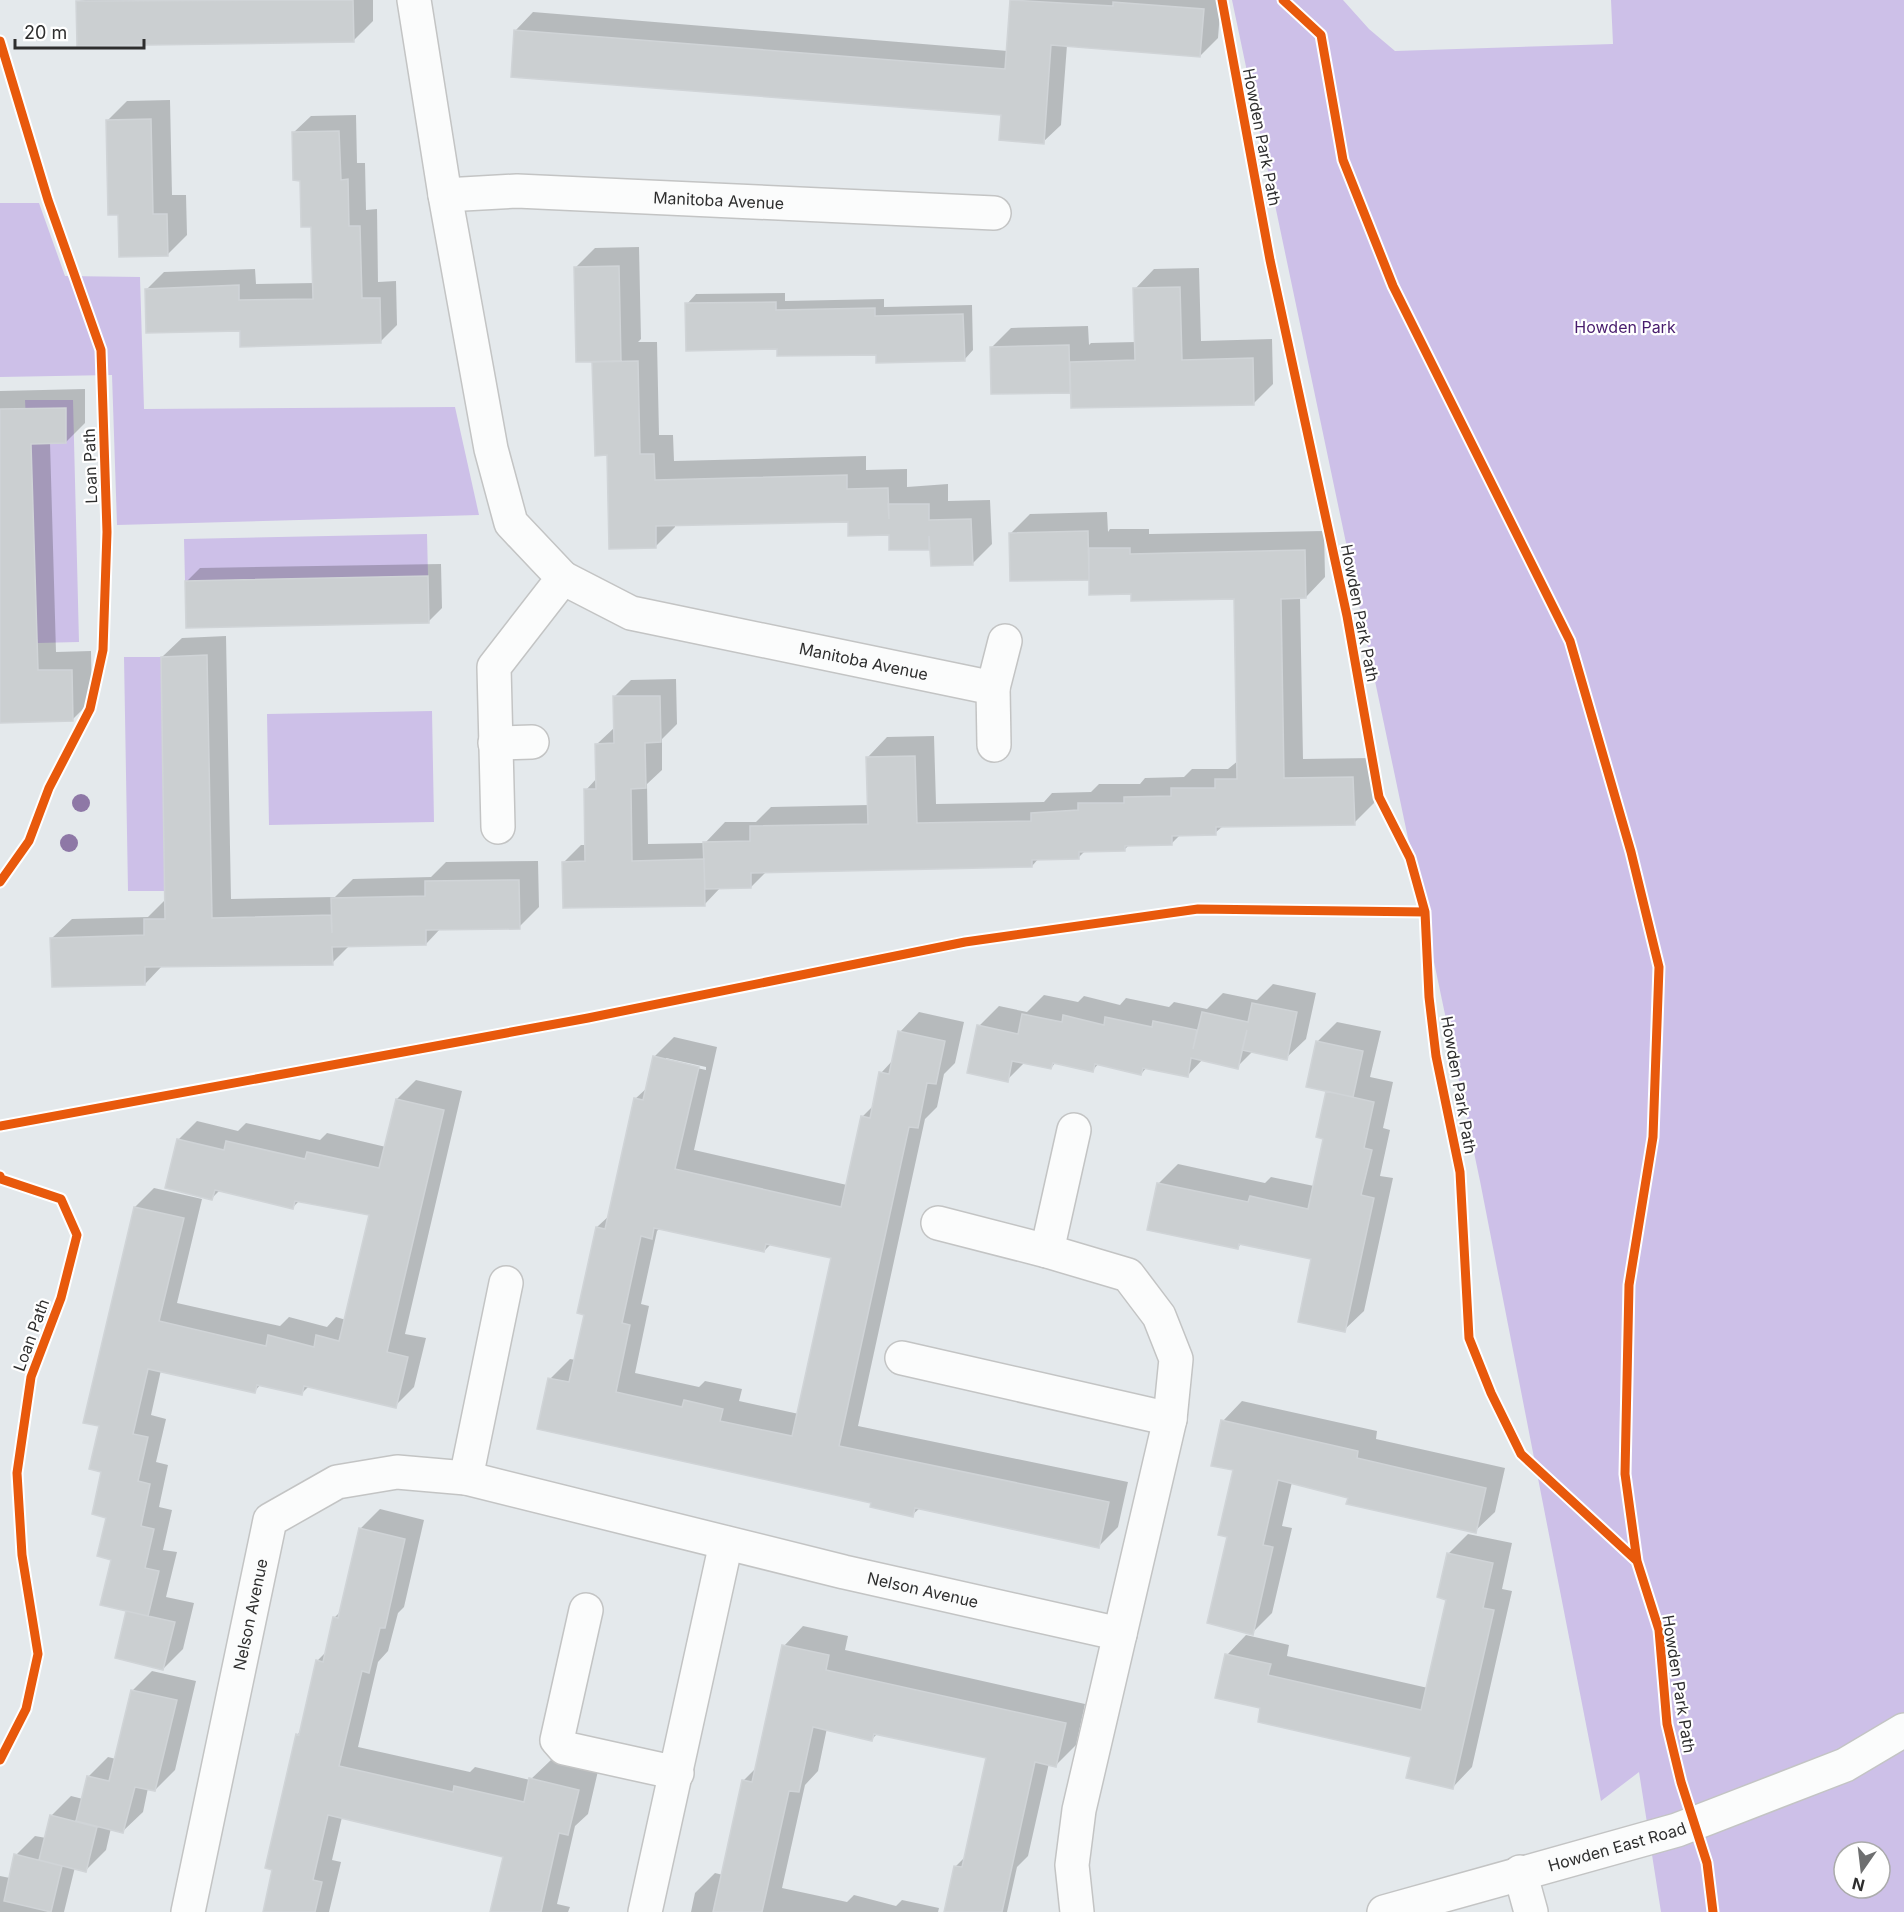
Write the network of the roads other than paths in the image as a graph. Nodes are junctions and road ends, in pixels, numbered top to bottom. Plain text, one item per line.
1 (414, 0) edge
2 (445, 195) junction
3 (994, 213) dead end
4 (563, 578) junction
5 (1005, 641) dead end
6 (993, 688) junction
7 (532, 742) dead end
8 (495, 743) junction
9 (994, 745) dead end
10 (498, 827) dead end
11 (1074, 1130) dead end
12 (938, 1223) dead end
13 (1047, 1251) junction
14 (507, 1283) dead end
15 (902, 1358) dead end
16 (1170, 1419) junction
17 (466, 1478) junction
18 (726, 1543) junction
19 (586, 1610) dead end
20 (1120, 1634) junction
21 (1904, 1730) edge
22 (677, 1773) junction
23 (1520, 1872) junction
24 (188, 1912) edge
25 (645, 1912) edge
26 (1077, 1912) edge
27 (1384, 1912) edge
28 (1531, 1912) edge

1 - 2 street, Manitoba Avenue
2 - 3 street, Manitoba Avenue
2 - 4 street, Manitoba Avenue
4 - 6 street, Manitoba Avenue
4 - 8 street
5 - 6 street
6 - 9 street
7 - 8 street
8 - 10 street
11 - 13 street
12 - 13 street
13 - 16 street
14 - 17 street
15 - 16 street
16 - 20 street
17 - 18 street, Nelson Avenue
17 - 24 street, Nelson Avenue
18 - 20 street, Nelson Avenue
18 - 22 street
19 - 22 street
20 - 26 street
21 - 23 street, Howden East Road
22 - 25 street
23 - 27 street, Howden East Road
23 - 28 street

